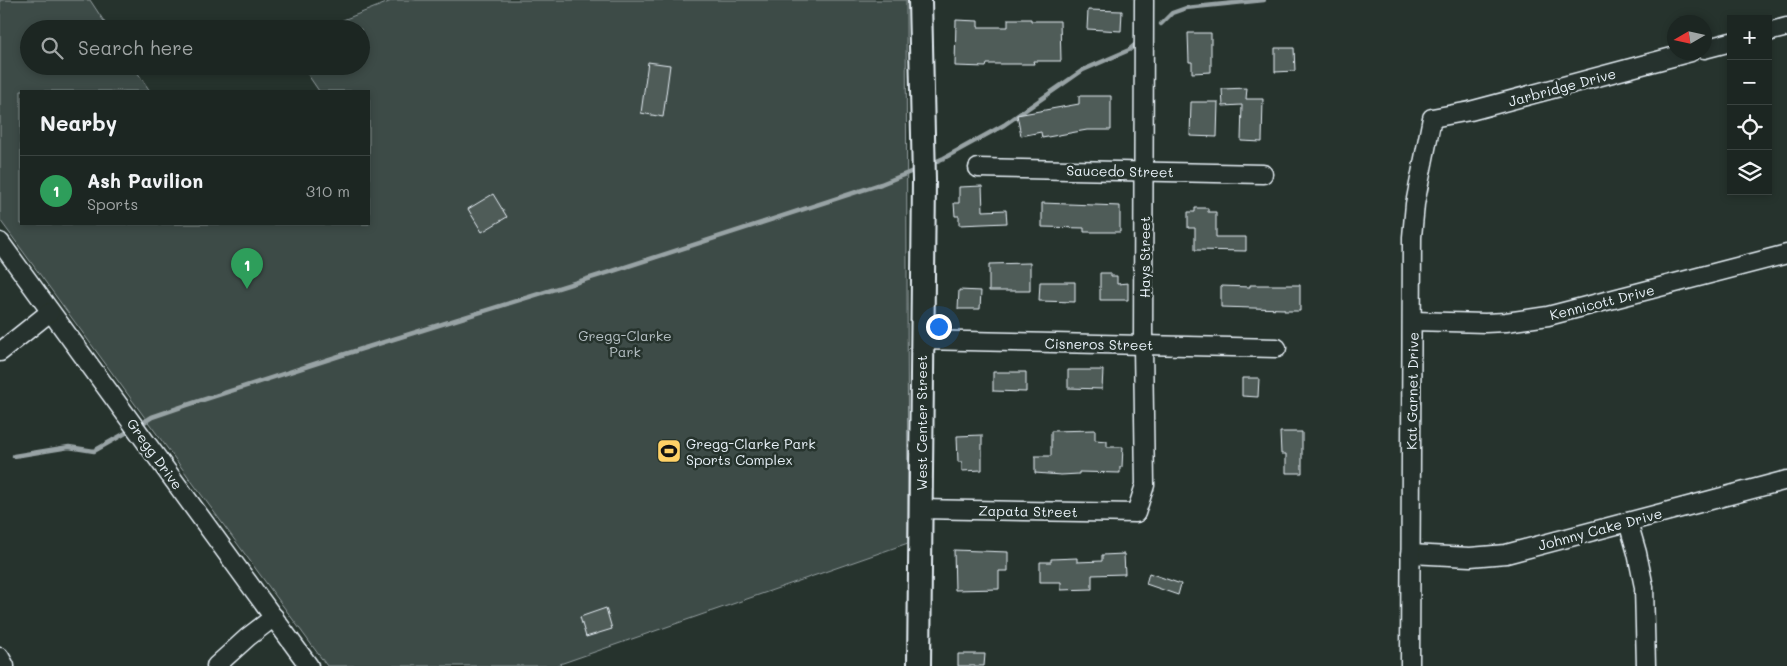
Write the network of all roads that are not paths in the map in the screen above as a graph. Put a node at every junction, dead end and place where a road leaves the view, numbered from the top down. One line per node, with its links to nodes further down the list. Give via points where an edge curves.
1 (920, 0): 16 (street, West Center Street, via 924,180)
2 (1144, 0): 10 (street, Hays Street)
3 (1787, 27): 4 (street)
4 (1772, 31)
5 (1727, 43): 6 (street)
6 (1712, 47)
7 (1667, 58): 8 (street, Jarbridge Drive, via 1470,111)
8 (1432, 118): 15 (street, Kat Garnet Drive, via 1414,212)
9 (978, 168): 10 (street, Saucedo Street)
10 (1144, 171): 11 (street, Saucedo Street); 17 (street, Hays Street)
11 (1263, 174)
12 (0, 242): 14 (street, Gregg Drive)
13 (1787, 254): 15 (street, Kennicott Drive, via 1548,316 1492,323)
14 (50, 312): 19 (street); 25 (street, Gregg Drive)
15 (1413, 321): 24 (street, Kat Garnet Drive)
16 (921, 340): 17 (street, Cisneros Street); 21 (street, West Center Street)
17 (1143, 344): 18 (street, Cisneros Street); 22 (street, Hays Street, via 1146,485)
18 (1277, 348)
19 (0, 352)
20 (1787, 480): 23 (street, Johnny Cake Drive)
21 (920, 509): 22 (street, Zapata Street); 30 (street, West Center Street)
22 (1136, 512)
23 (1628, 522): 24 (street, Johnny Cake Drive, via 1506,554 1470,557); 32 (street, via 1644,587)
24 (1410, 554): 31 (street, Kat Garnet Drive)
25 (274, 617): 28 (street); 29 (street, Gregg Drive)
26 (0, 657): 27 (street)
27 (5, 666)
28 (216, 666)
29 (309, 666)
30 (919, 666)
31 (1410, 666)
32 (1646, 666)

